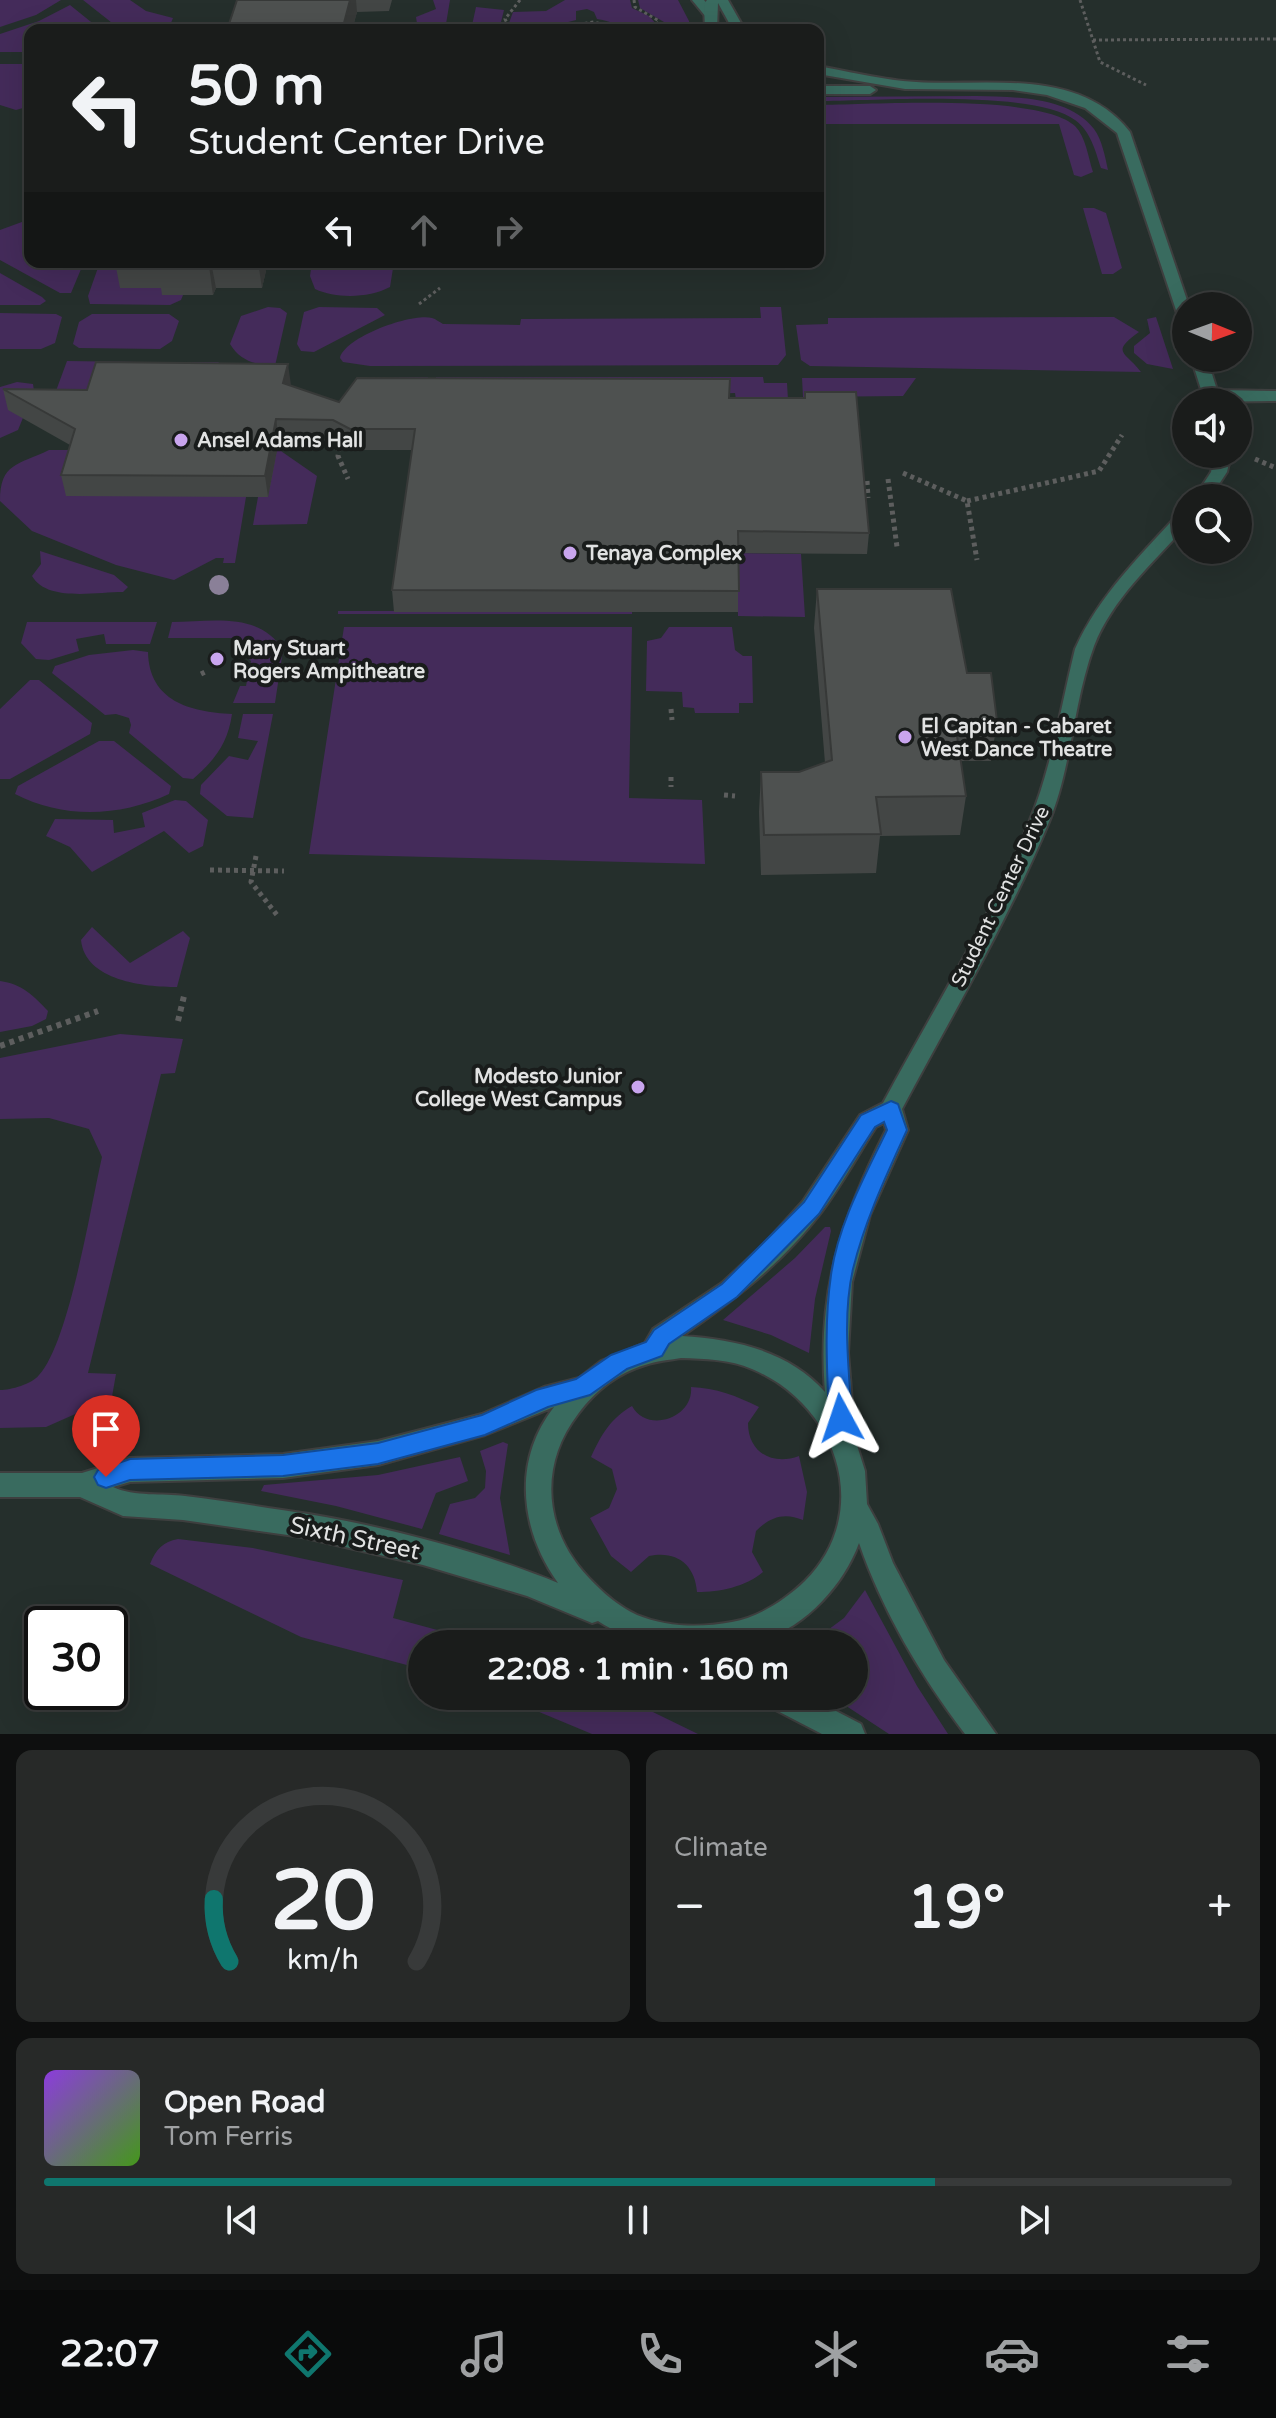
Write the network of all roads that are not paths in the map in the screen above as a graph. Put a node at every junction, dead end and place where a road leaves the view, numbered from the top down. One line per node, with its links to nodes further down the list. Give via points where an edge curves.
1 (698, 0): 4 (street)
2 (714, 0): 4 (street)
3 (722, 0): 6 (street)
4 (710, 14): 5 (street)
5 (711, 24)
6 (735, 24)
7 (824, 71): 8 (street)
8 (905, 85): 9 (street, via 895,90); 10 (street, via 1031,88 1078,100 1115,123 1123,132)
9 (824, 90)
10 (1177, 292)
11 (1276, 396): 12 (street)
12 (1252, 397)
13 (1172, 532): 14 (street, Student Center Drive, via 1090,633 1039,822)
14 (891, 1109): 15 (street, Student Center Drive, via 868,1121 811,1208 773,1250 730,1290 662,1337); 17 (street, Student Center Drive, via 897,1130 859,1213 838,1294 836,1368)
15 (654, 1349): 16 (street, via 619,1362); 17 (street, via 729,1349 765,1361 823,1406)
16 (582, 1388): 19 (street, Sixth Street, via 485,1424 378,1453 283,1466 130,1470); 21 (street, via 554,1423 539,1465 538,1510 562,1568 581,1593)
17 (842, 1438): 20 (street)
18 (0, 1485): 19 (street, Sixth Street)
19 (82, 1485): 21 (street, Sixth Street, via 123,1504 302,1525 423,1553 529,1584)
20 (854, 1507): 23 (street, via 832,1572 808,1599); 26 (street, via 934,1670)
21 (621, 1622): 22 (street)
22 (643, 1630)
23 (756, 1630)
24 (805, 1710): 25 (street)
25 (851, 1734)
26 (982, 1734)

